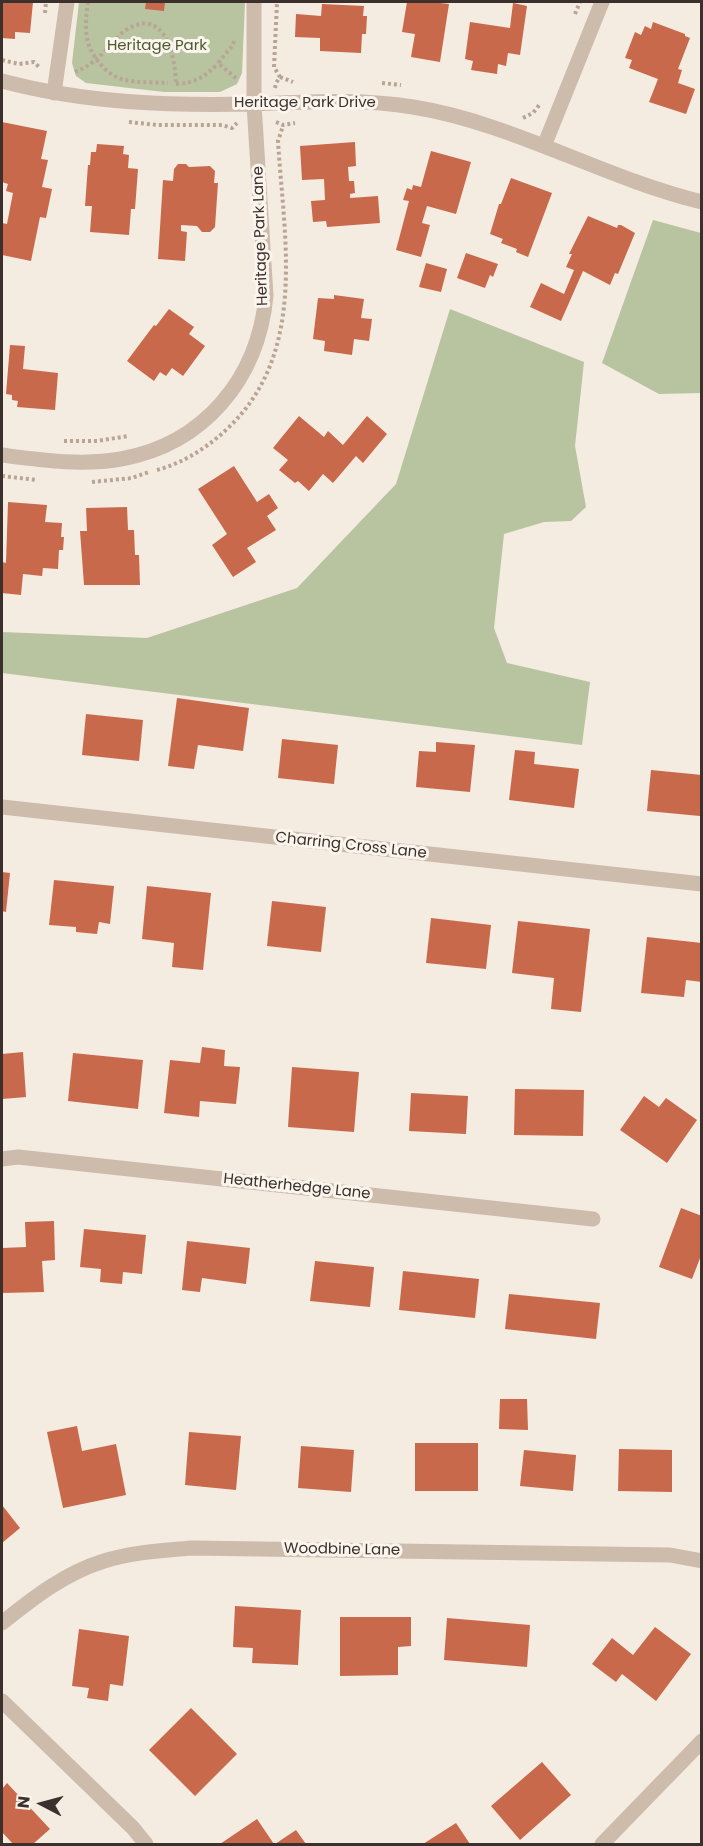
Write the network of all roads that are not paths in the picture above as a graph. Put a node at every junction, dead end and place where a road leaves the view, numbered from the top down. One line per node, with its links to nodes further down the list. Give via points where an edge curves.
1 (67, 2): 5 (street)
2 (254, 2): 6 (street, Heritage Park Lane)
3 (602, 2): 7 (street)
4 (2, 81): 5 (street, Heritage Park Drive)
5 (54, 93): 6 (street, Heritage Park Drive, via 126,102)
6 (254, 104): 7 (street, Heritage Park Drive, via 381,102 464,119); 9 (street, Heritage Park Lane, via 266,296 259,338 234,389 215,413 183,435 121,459 80,462)
7 (544, 146): 8 (street, Heritage Park Drive, via 670,194)
8 (702, 202)
9 (2, 455)
10 (2, 807): 11 (street, Charring Cross Lane)
11 (702, 884)
12 (2, 1159): 13 (street, Heatherhedge Lane, via 18,1157)
13 (593, 1219)
14 (702, 1561): 15 (street, Woodbine Lane, via 646,1554 190,1548 151,1551 103,1561 69,1577 40,1592)
15 (2, 1623)
16 (2, 1701): 18 (street)
17 (702, 1741): 19 (street)
18 (146, 1845)
19 (602, 1845)

